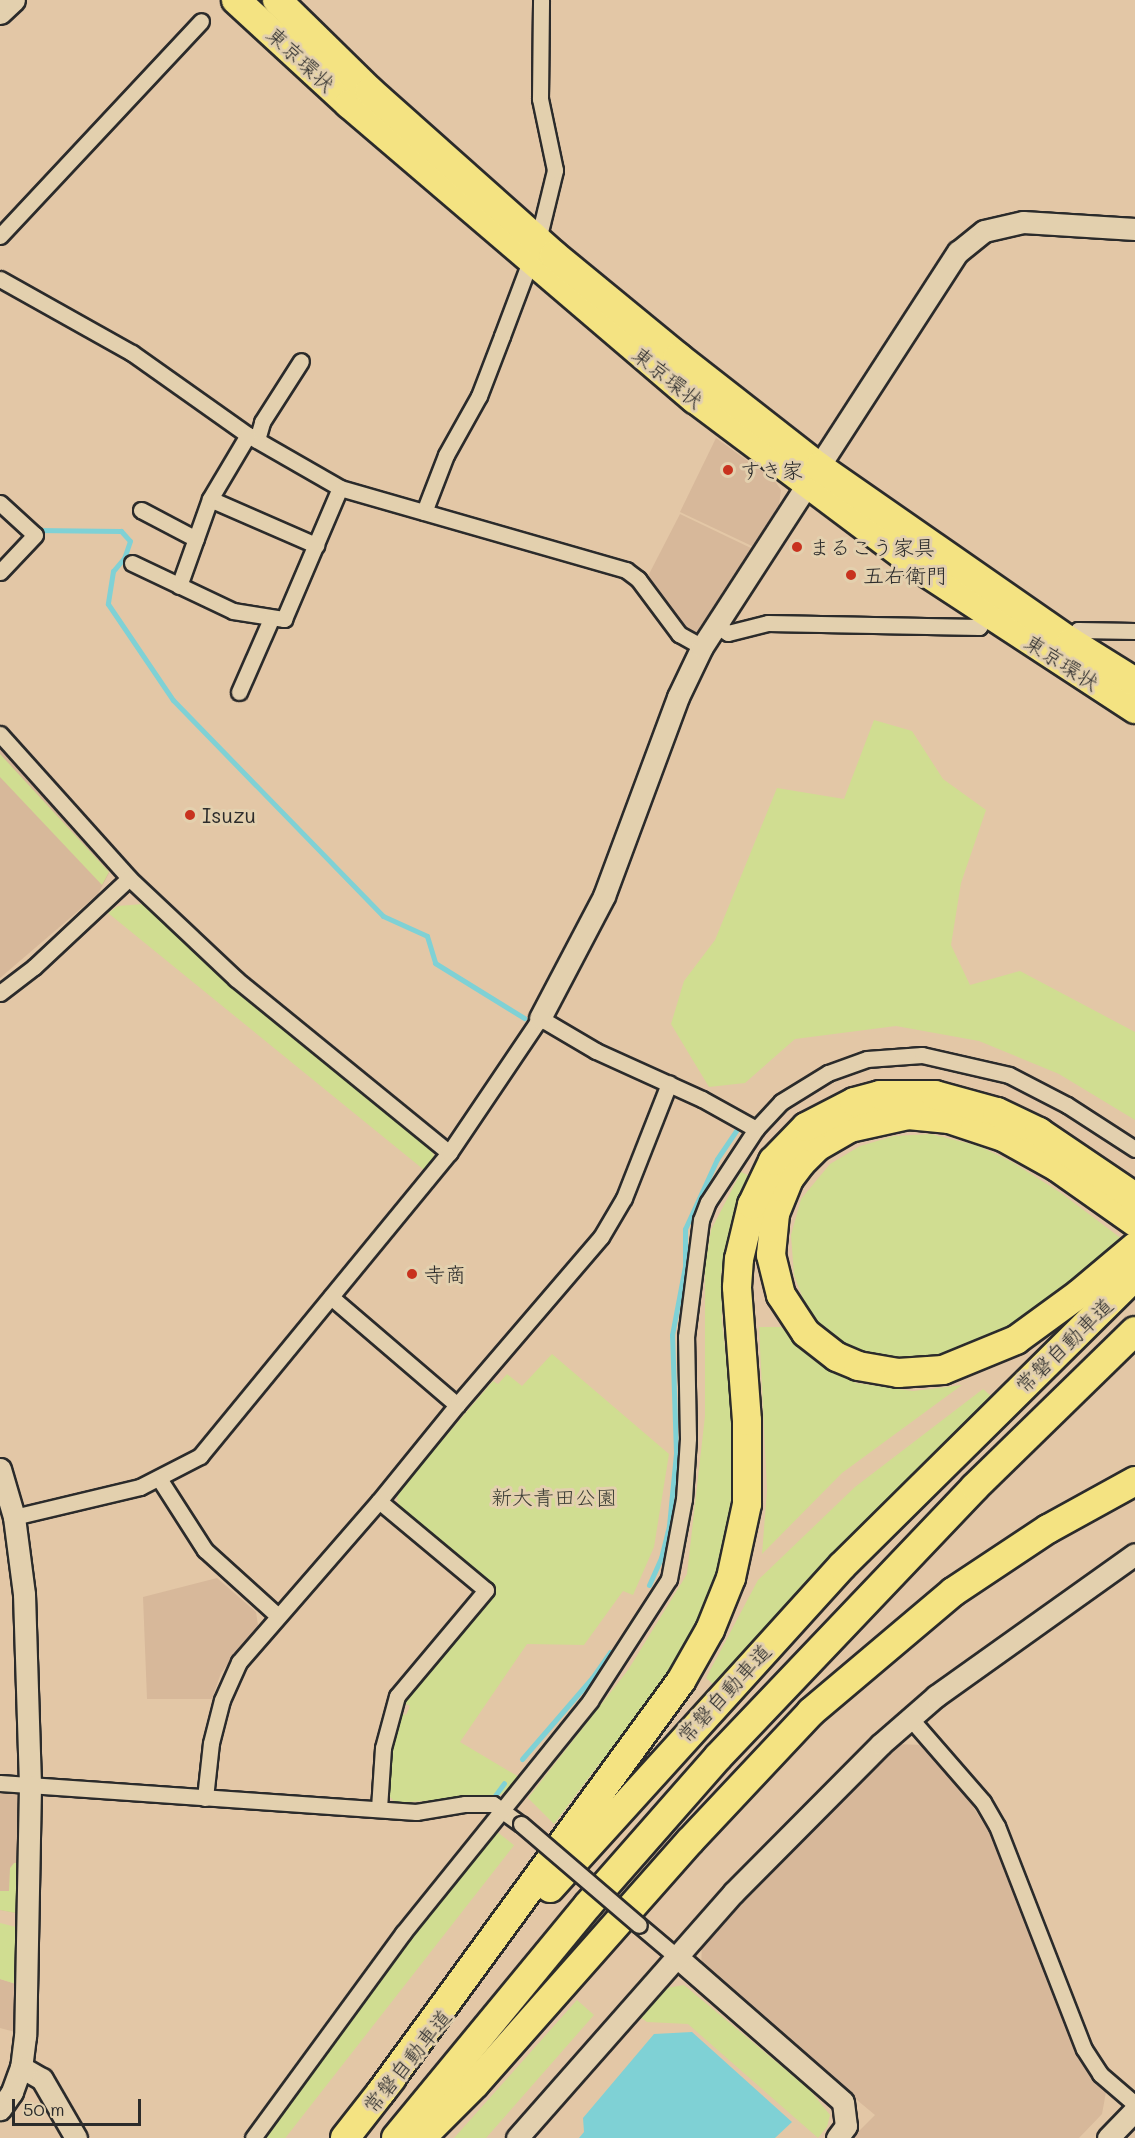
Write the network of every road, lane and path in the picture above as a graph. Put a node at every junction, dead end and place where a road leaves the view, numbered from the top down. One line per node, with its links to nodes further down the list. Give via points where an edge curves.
1 (14, 0): 5 (street)
2 (236, 0): 9 (highway, 東京環状)
3 (278, 0): 9 (highway, 東京環状)
4 (541, 0): 9 (street, via 540,99 555,170)
5 (0, 13)
6 (201, 21): 8 (street)
7 (1135, 229): 13 (street, via 1023,222 995,227 970,241 958,252)
8 (0, 236)
9 (533, 250): 13 (highway, 東京環状); 18 (street, via 479,396 446,455)
10 (1, 285): 12 (street, via 132,353)
11 (301, 361): 12 (street)
12 (252, 437): 14 (street); 15 (street)
13 (813, 476): 24 (highway, 東京環状); 26 (street); 29 (highway, 東京環状)
14 (340, 488): 18 (street); 20 (street)
15 (210, 499): 19 (street); 20 (street)
16 (0, 503): 22 (street, via 35,535)
17 (141, 510): 19 (street)
18 (424, 512): 28 (street, via 626,570 638,579 679,634)
19 (196, 539): 23 (street)
20 (316, 545): 25 (street, via 284,619)
21 (132, 563): 23 (street)
22 (0, 572)
23 (179, 586): 25 (street, via 233,611)
24 (988, 614): 26 (street, via 979,627 768,623 728,633); 29 (highway, 東京環状)
25 (271, 619): 31 (street)
26 (716, 626): 28 (street)
27 (1135, 631): 29 (street, via 1078,630)
28 (702, 647): 36 (street, via 678,697 598,910)
29 (1066, 652): 30 (highway, 東京環状); 32 (highway, 東京環状)
30 (1135, 682)
31 (239, 692)
32 (1135, 709)
33 (0, 734): 34 (street)
34 (129, 878): 35 (street, via 34,968); 40 (street, via 236,979)
35 (0, 993)
36 (540, 1018): 37 (street, via 596,1051); 40 (street)
37 (669, 1084): 38 (street); 45 (street, via 624,1198 601,1237)
38 (756, 1129): 39 (street, via 781,1102 828,1073 867,1059 922,1055 1009,1075 1067,1105); 58 (street, via 708,1202 701,1220 686,1337 688,1437 684,1499 669,1579 590,1701)
39 (1135, 1149)
40 (448, 1153): 43 (street)
41 (1135, 1222): 41 (highway, via 1057,1167 1003,1137 949,1119 898,1116 850,1128 816,1148 801,1163 789,1179 774,1214 771,1255 781,1295 806,1333 837,1357 858,1366 898,1373 953,1367 1016,1340 1079,1294); 61 (highway, via 1039,1132 997,1112 935,1095 880,1095 854,1102 806,1127 773,1161 752,1205 739,1259 747,1504 731,1578 710,1630 681,1681)
42 (1135, 1276): 61 (highway, 常磐自動車道, via 842,1566 682,1738 558,1878)
43 (331, 1297): 45 (street); 47 (street, via 214,1444)
44 (1135, 1331): 68 (highway, 常磐自動車道, via 975,1487 718,1757 588,1905)
45 (457, 1405): 49 (street)
46 (0, 1469): 50 (street)
47 (160, 1479): 50 (street, via 112,1495); 52 (street, via 205,1550)
48 (1135, 1481): 69 (highway, via 1048,1529 953,1592 811,1712 690,1840 475,2084)
49 (379, 1501): 52 (street); 57 (street, via 486,1590 397,1696 383,1748)
50 (14, 1518): 55 (street, via 24,1594)
51 (1135, 1554): 53 (street, via 1000,1648)
52 (278, 1616): 56 (street, via 239,1662 222,1700 211,1743)
53 (910, 1718): 59 (street, via 733,1893); 62 (street, via 992,1818 1009,1851 1084,2049 1100,2073)
54 (0, 1783): 55 (street)
55 (30, 1786): 56 (street); 60 (street, via 25,2036)
56 (205, 1798): 57 (street)
57 (380, 1809): 58 (street, via 416,1812 478,1803)
58 (501, 1809): 59 (street, bridge); 66 (street, via 403,1933)
59 (677, 1957): 70 (street); 71 (street, via 843,2102 846,2126)
60 (21, 2067): 63 (street, via 12,2092); 65 (street, via 42,2079)
61 (381, 2092): 67 (highway, 常磐自動車道)
62 (1135, 2104)
63 (0, 2109)
64 (1135, 2110): 72 (street)
65 (76, 2138)
66 (253, 2138)
67 (345, 2138)
68 (396, 2138)
69 (420, 2138)
70 (518, 2138)
71 (837, 2138)
72 (1108, 2138)

